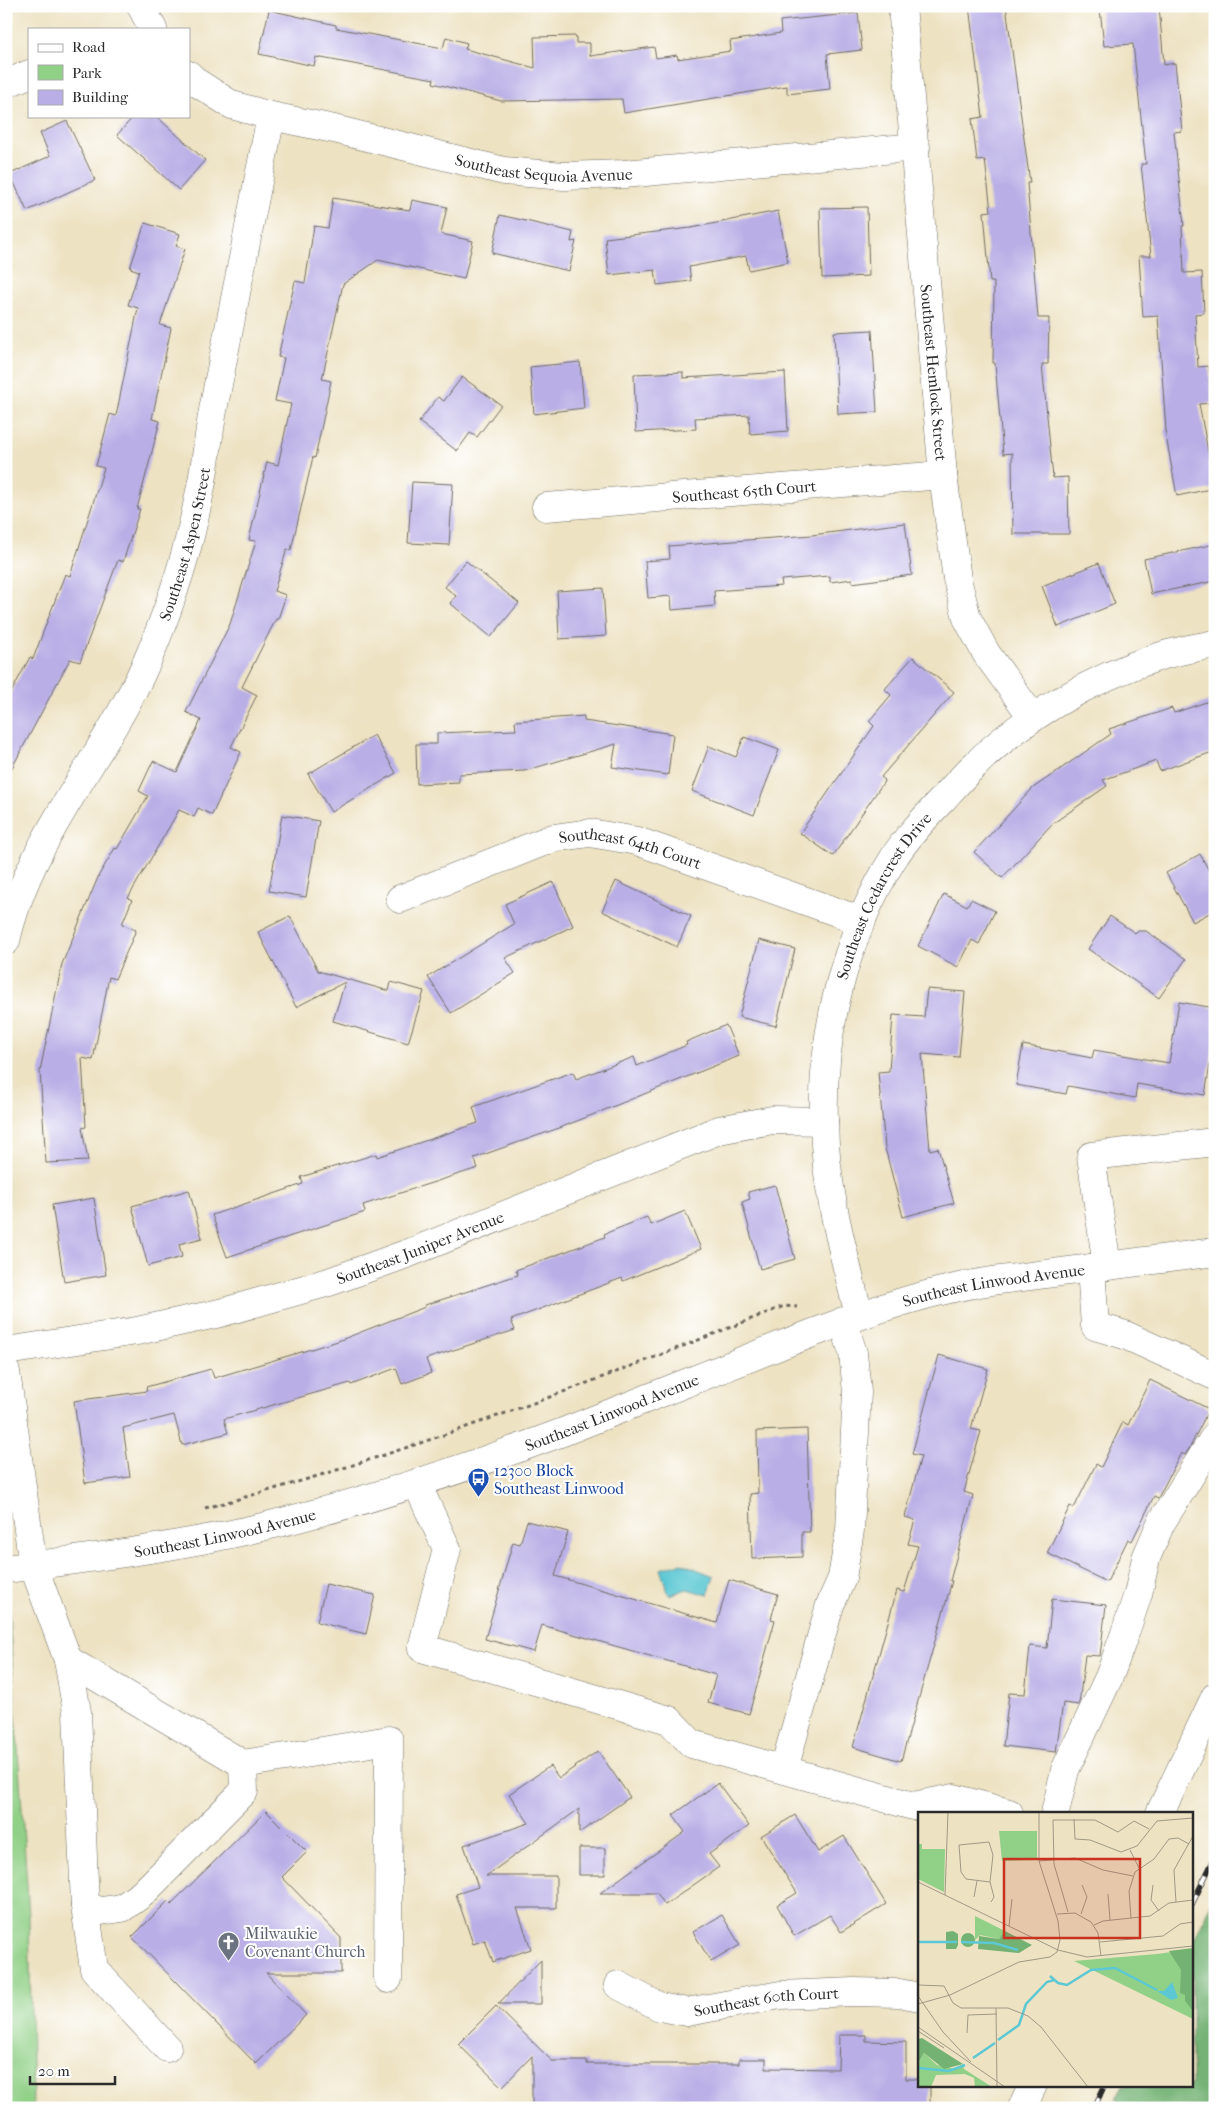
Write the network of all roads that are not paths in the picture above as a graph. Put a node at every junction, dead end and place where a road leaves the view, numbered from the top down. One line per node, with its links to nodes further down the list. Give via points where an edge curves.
1 (902, 6): 6 (street, Southeast Hemlock Street)
2 (28, 74): 4 (street)
3 (190, 76): 5 (street, Southeast Sequoia Avenue, via 232,104)
4 (6, 84)
5 (271, 116): 6 (street, Southeast Sequoia Avenue, via 504,171 564,176 682,170); 13 (street, Southeast Aspen Street, via 200,494 176,586 129,698 63,806 33,866)
6 (916, 147): 7 (street, Southeast Hemlock Street)
7 (943, 475): 8 (street, Southeast 65th Court); 10 (street, Southeast Hemlock Street, via 956,579 967,618 986,653)
8 (546, 508)
9 (1215, 644): 10 (street, Southeast Cedarcrest Drive, via 1155,658 1092,684)
10 (1032, 718): 12 (street, Southeast Cedarcrest Drive, via 976,763 930,813 894,858)
11 (400, 899): 12 (street, Southeast 64th Court, via 553,838 590,833 637,841)
12 (862, 921): 14 (street, Southeast Cedarcrest Drive, via 845,967 833,1017 826,1068)
13 (6, 941)
14 (824, 1121): 18 (street, Southeast Cedarcrest Drive, via 826,1162); 19 (street, Southeast Juniper Avenue, via 772,1120 719,1130 409,1254 329,1282 220,1313 137,1331)
15 (1215, 1142): 17 (street, via 1091,1156)
16 (1215, 1252): 17 (street, Southeast Linwood Avenue)
17 (1099, 1267): 18 (street, Southeast Linwood Avenue, via 959,1286); 21 (street, via 1095,1326 1125,1335)
18 (851, 1318): 23 (street, Southeast Linwood Avenue); 29 (street, Southeast Cedarcrest Drive, via 857,1392 850,1530 842,1578 830,1605)
19 (6, 1351)
20 (6, 1372): 24 (street)
21 (1215, 1376)
22 (1215, 1436): 31 (street, via 1161,1523 1146,1558 1138,1594 1109,1678 1065,1770)
23 (418, 1484): 24 (street, Southeast Linwood Avenue, via 217,1537); 29 (street, via 447,1549 422,1648 669,1720 692,1744)
24 (33, 1566): 25 (street, Southeast Linwood Avenue); 26 (street)
25 (6, 1569)
26 (68, 1660): 28 (street); 33 (street, via 77,1712)
27 (1215, 1697): 32 (street)
28 (243, 1764): 33 (street, via 244,1790 142,1894 122,1908 101,1911); 34 (street, via 388,1740)
29 (784, 1769): 30 (street, via 913,1806 954,1798)
30 (1006, 1812)
31 (1055, 1812)
32 (1160, 1812)
33 (84, 1906): 37 (street, via 94,1969)
34 (388, 1979)
35 (618, 1985): 36 (street, Southeast 60th Court, via 660,2007 687,2012 780,1995 854,1992)
36 (918, 1997)
37 (167, 2048)
38 (1033, 2086): 39 (street)
39 (1022, 2108)

